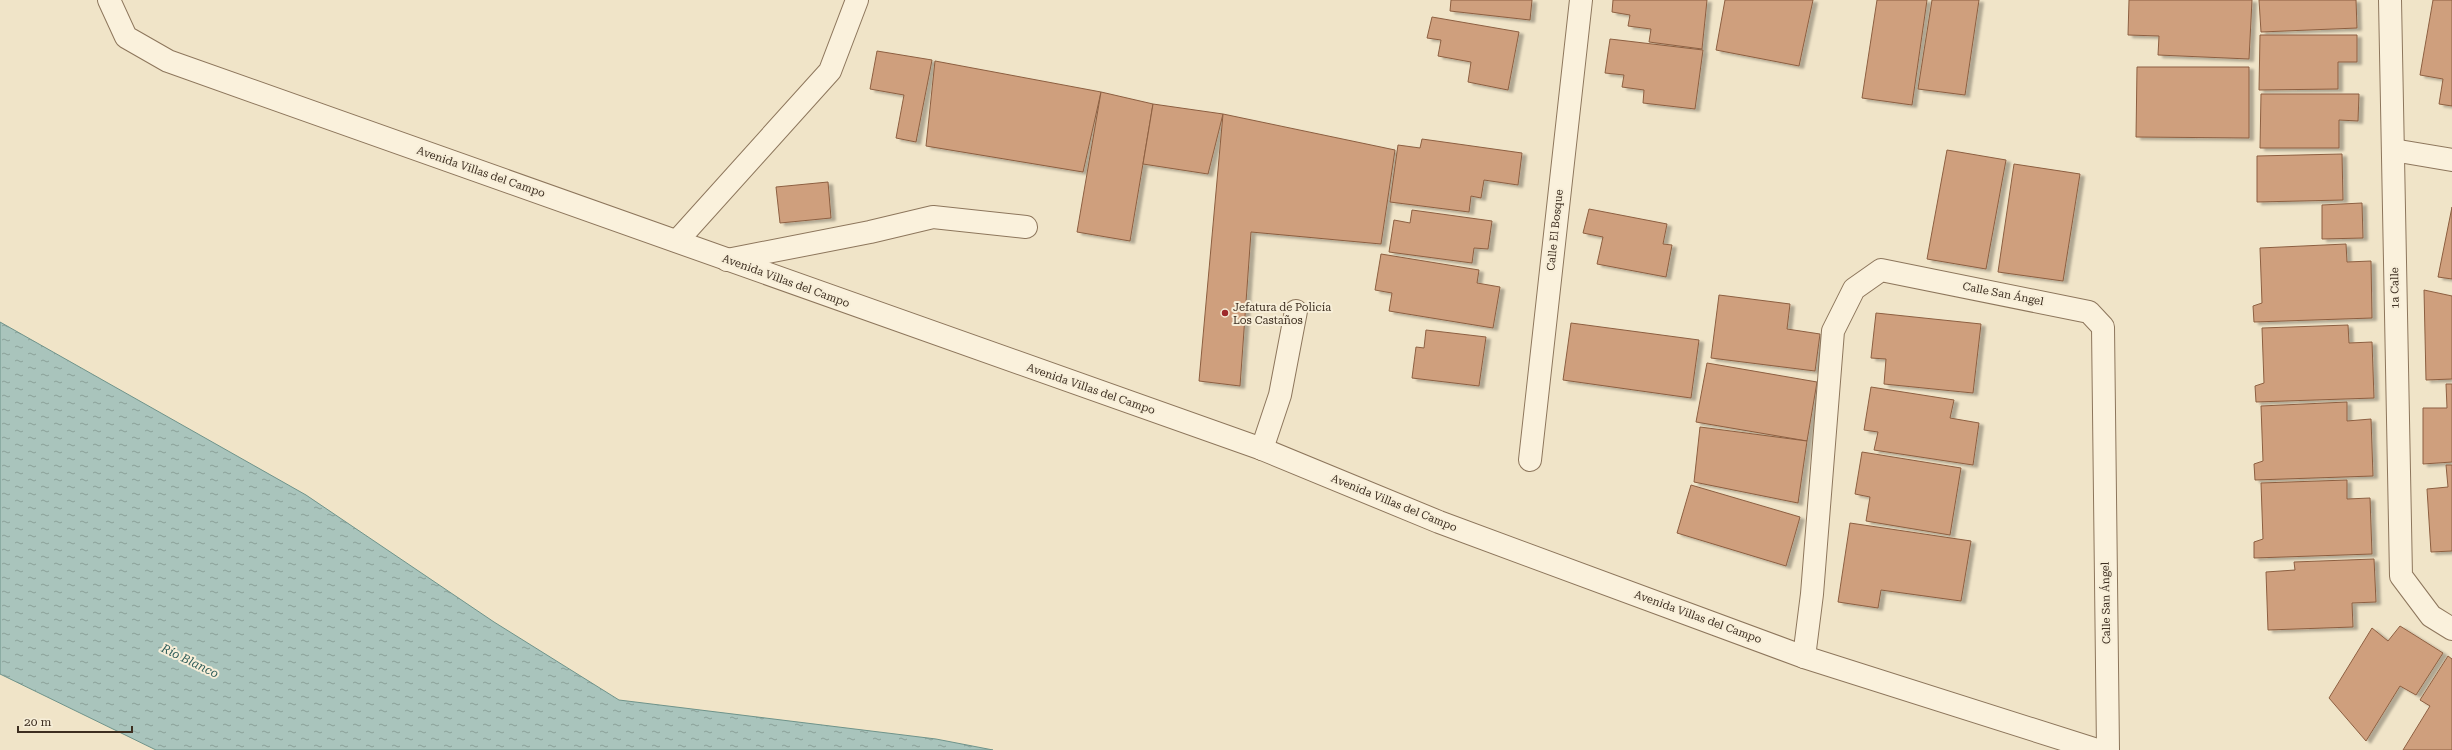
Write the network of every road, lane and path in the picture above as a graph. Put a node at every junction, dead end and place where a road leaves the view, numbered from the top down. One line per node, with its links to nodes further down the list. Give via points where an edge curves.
1 (109, 0): 8 (street, Avenida Villas del Campo, via 126,37 168,61)
2 (857, 0): 8 (street, via 830,72)
3 (1581, 0): 12 (street, Calle El Bosque)
4 (2390, 0): 5 (street, 1a Calle)
5 (2393, 150): 6 (street); 13 (street, 1a Calle, via 2401,576 2431,616)
6 (2452, 160)
7 (1026, 227): 9 (street, via 933,217)
8 (677, 241): 9 (street, Avenida Villas del Campo)
9 (726, 260): 11 (street, Avenida Villas del Campo)
10 (1296, 311): 11 (street, via 1280,395)
11 (1262, 450): 14 (street, Avenida Villas del Campo, via 1439,522)
12 (1530, 460)
13 (2452, 629)
14 (1804, 657): 15 (street, Avenida Villas del Campo); 16 (street, Calle San Ángel, via 1812,594 1833,331 1854,289 1881,270 2089,312 2103,327)
15 (2097, 750)
16 (2108, 750)

